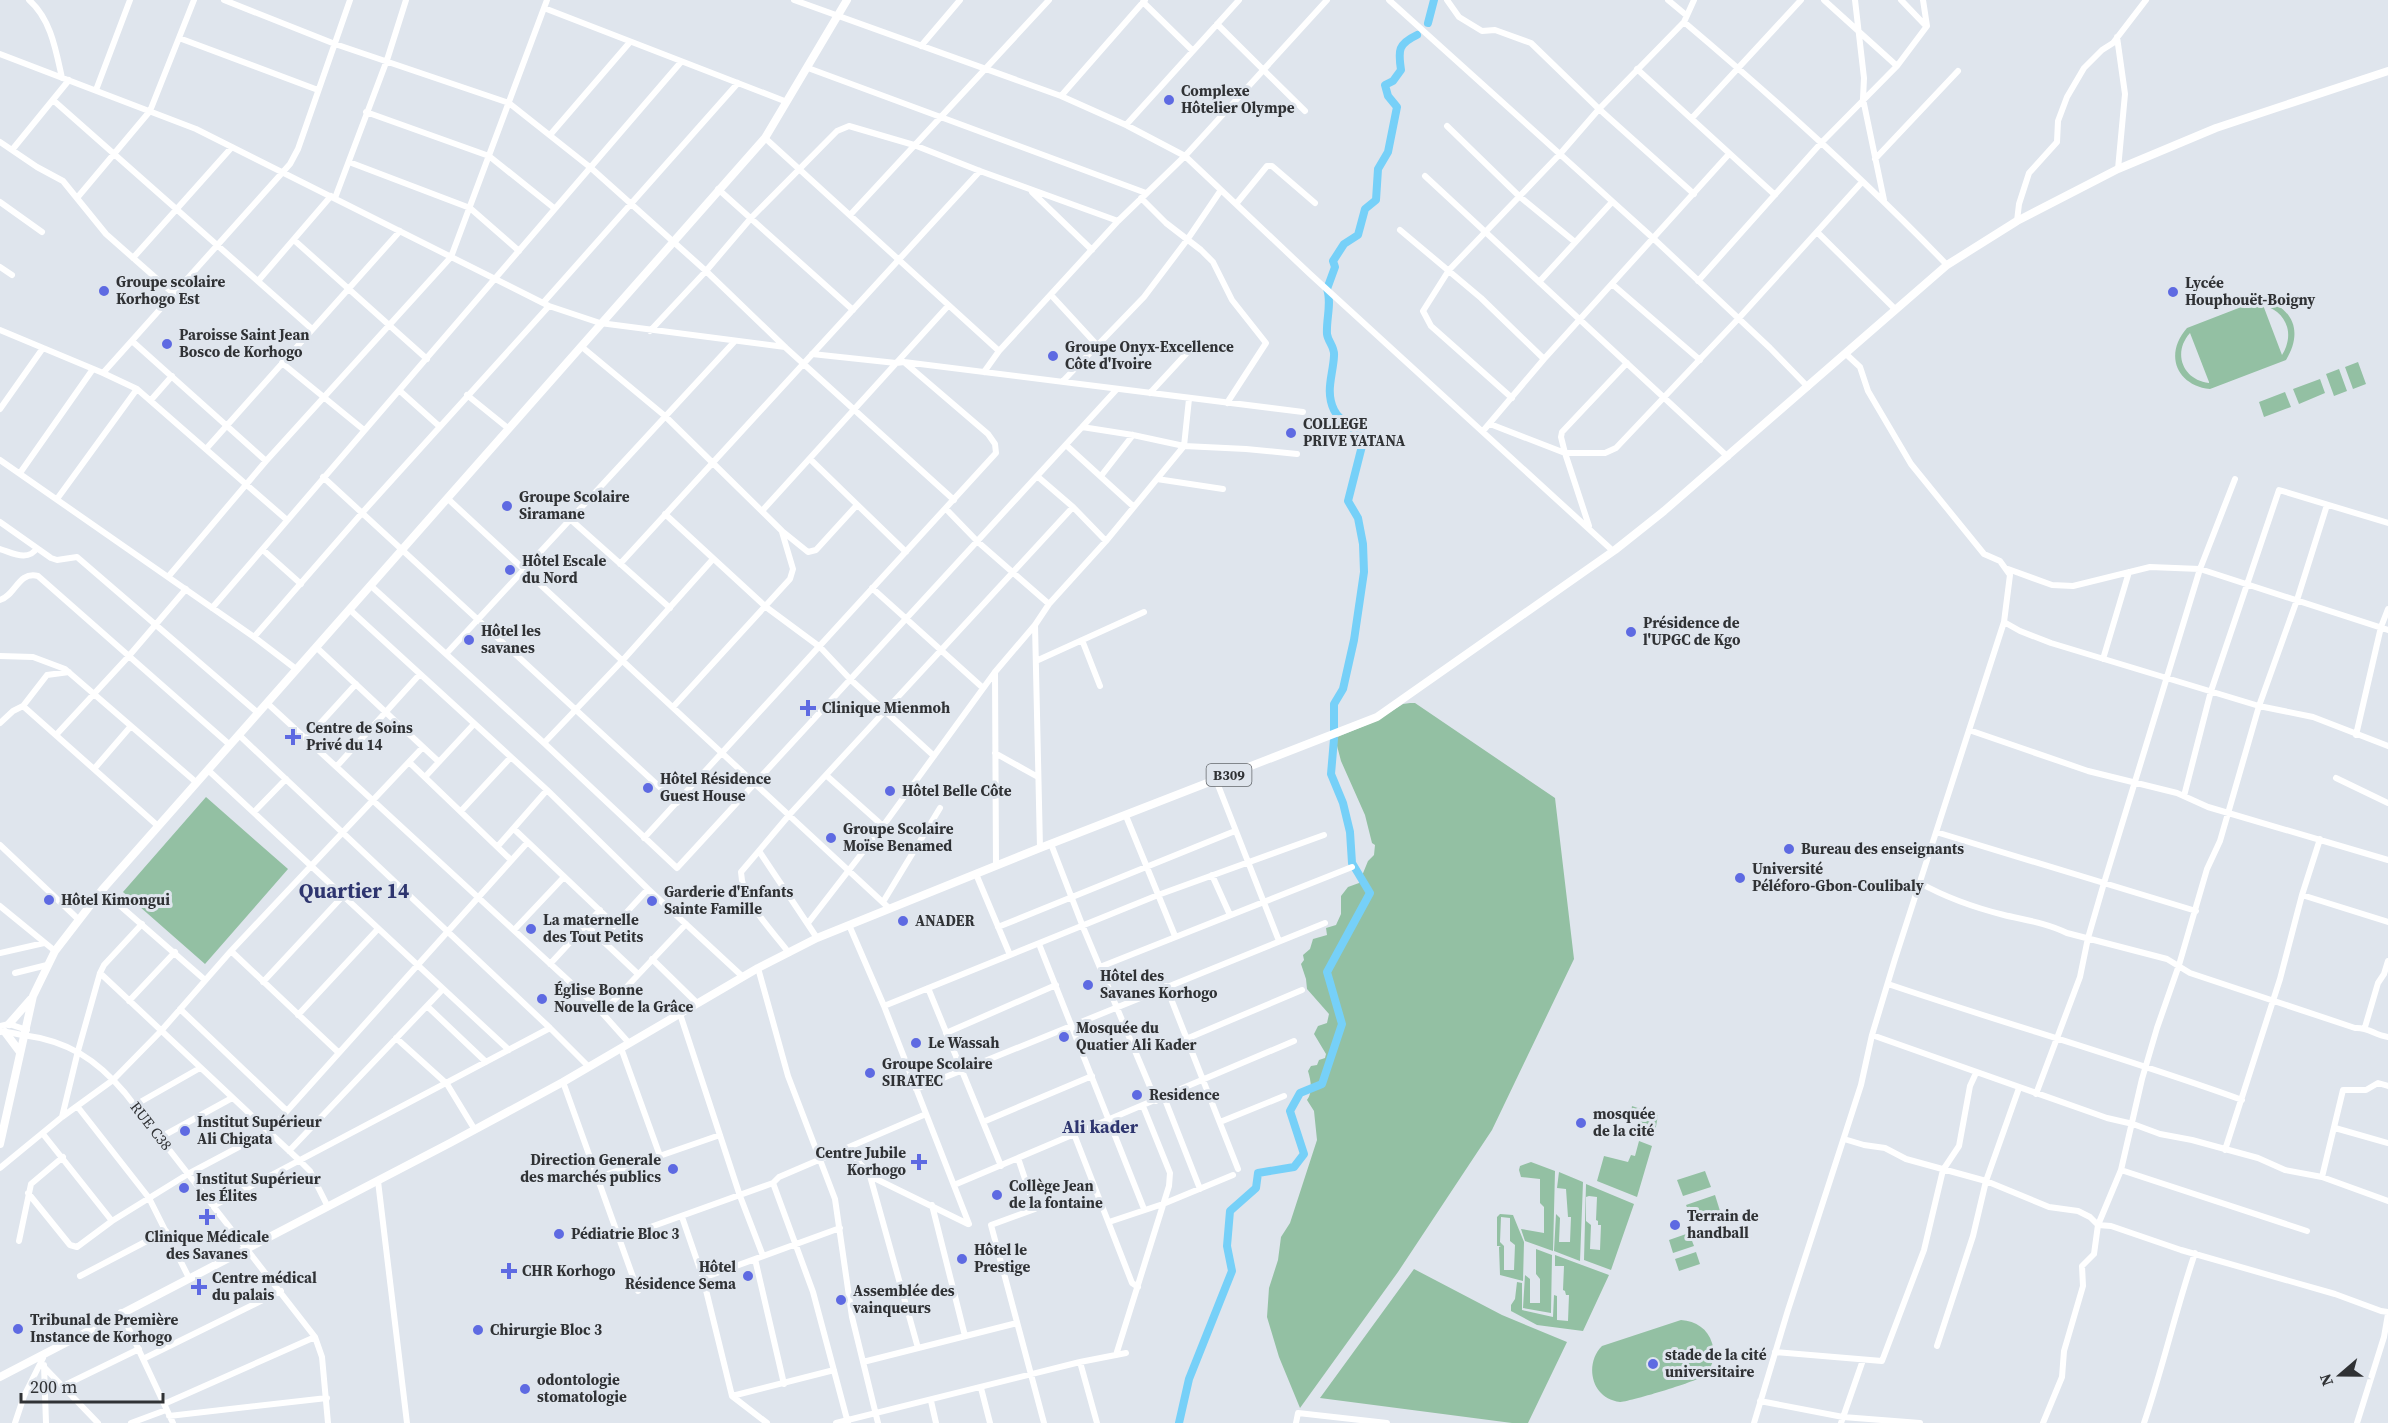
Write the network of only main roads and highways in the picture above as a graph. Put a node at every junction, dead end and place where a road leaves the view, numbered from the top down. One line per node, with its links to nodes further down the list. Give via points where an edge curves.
1 (847, 0): 3 (main road, via 765,138 102,890 55,951)
2 (2388, 71): 7 (main road, B309, via 2216,128 2118,169 2017,221 1947,265 1728,457 1613,551 1377,717 887,905 817,938 475,1130)
3 (33, 996): 4 (main road); 5 (main road)
4 (4, 1028): 5 (main road)
5 (20, 1052): 6 (main road)
6 (0, 1144)
7 (0, 1377)

